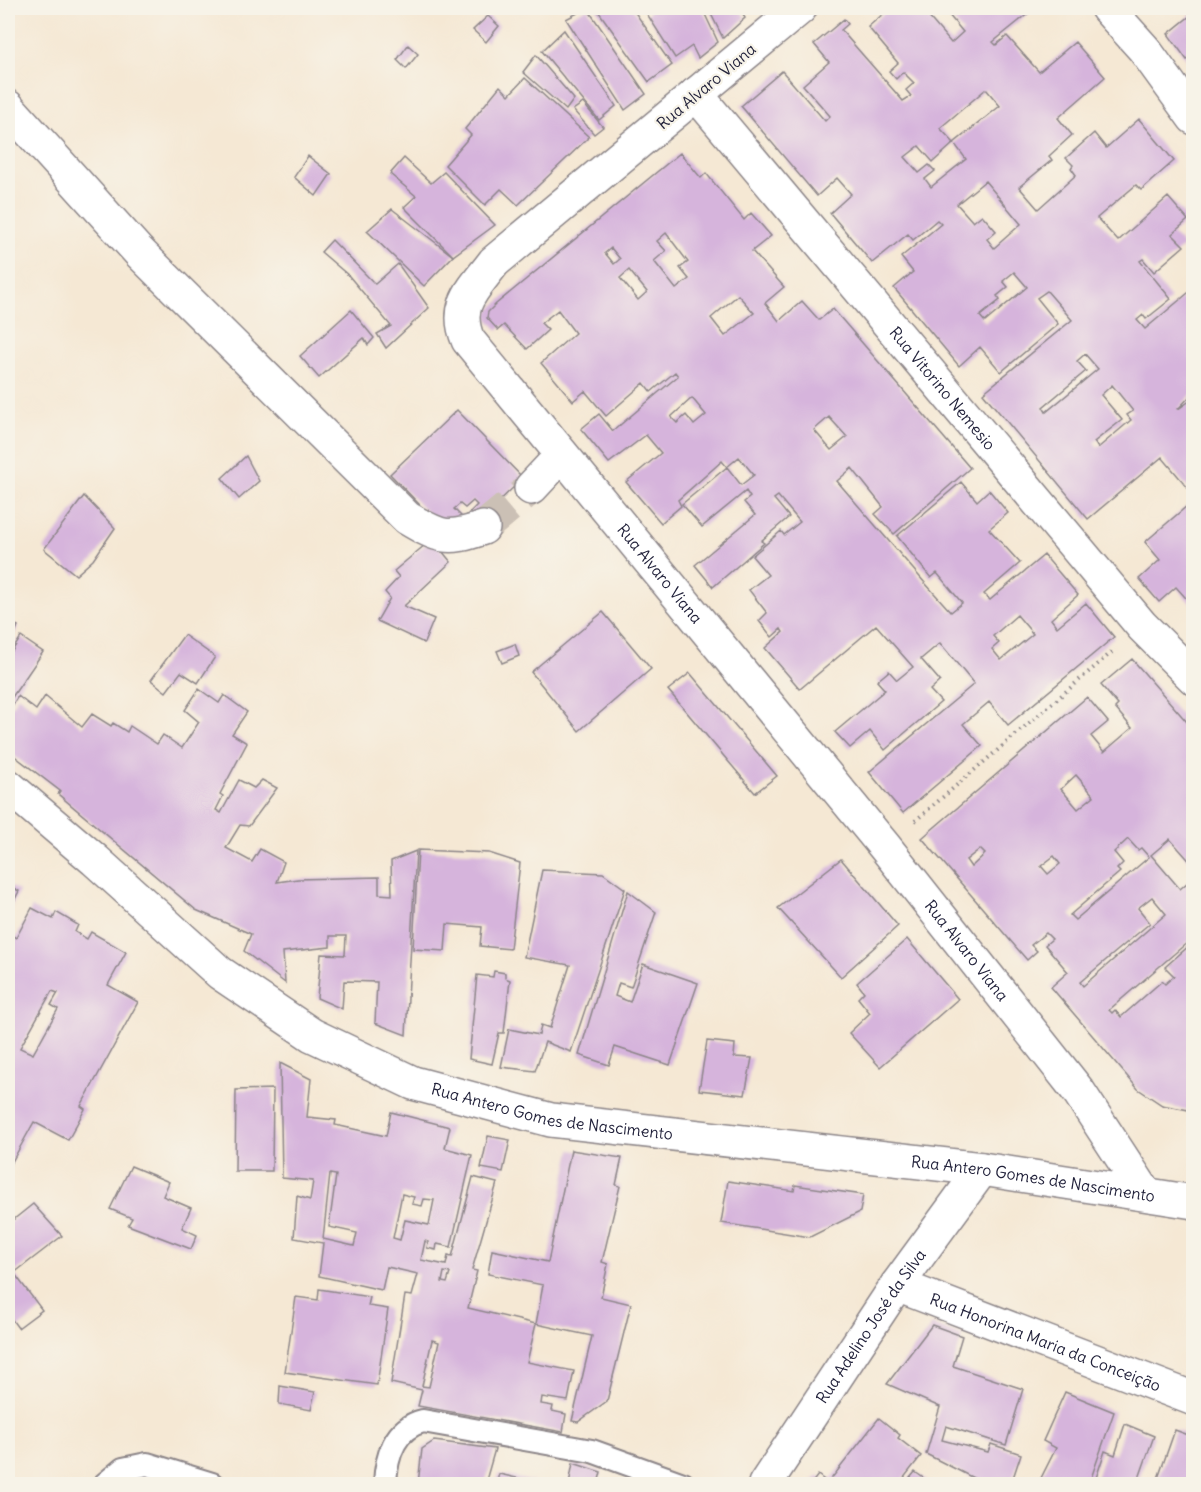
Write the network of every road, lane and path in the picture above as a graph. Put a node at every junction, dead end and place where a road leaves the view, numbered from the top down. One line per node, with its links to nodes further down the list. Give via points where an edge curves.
1 (800, 8): 3 (street, Rua Alvaro Viana)
2 (1107, 8): 5 (street, via 1144,49)
3 (696, 94): 6 (street, Rua Alvaro Viana, via 494,262 461,314 468,340); 9 (street, Rua Vitorino Nemesio)
4 (8, 107): 8 (street, via 139,252 407,518 436,536 456,537)
5 (1194, 118)
6 (562, 455): 7 (street); 12 (street, Rua Alvaro Viana)
7 (531, 488)
8 (483, 528)
9 (1142, 626): 10 (street, Rua Vitorino Nemesio); 12 (path)
10 (1194, 678)
11 (8, 786): 13 (street, Rua Antero Gomes de Nascimento, via 220,973 312,1035 413,1083 551,1120)
12 (885, 847): 14 (street, Rua Alvaro Viana, via 1079,1092)
13 (982, 1169): 14 (street, Rua Antero Gomes de Nascimento); 16 (street, Rua Adelino José da Silva)
14 (1145, 1193): 15 (street, Rua Antero Gomes de Nascimento)
15 (1194, 1202)
16 (897, 1285): 17 (street, Rua Honorina Maria da Conceição); 22 (street, Rua Adelino José da Silva)
17 (1194, 1399)
18 (105, 1485): 19 (lane, via 123,1470 147,1464)
19 (212, 1485)
20 (385, 1485): 21 (lane, via 392,1448 401,1432 423,1421 592,1451)
21 (683, 1485)
22 (765, 1485)

